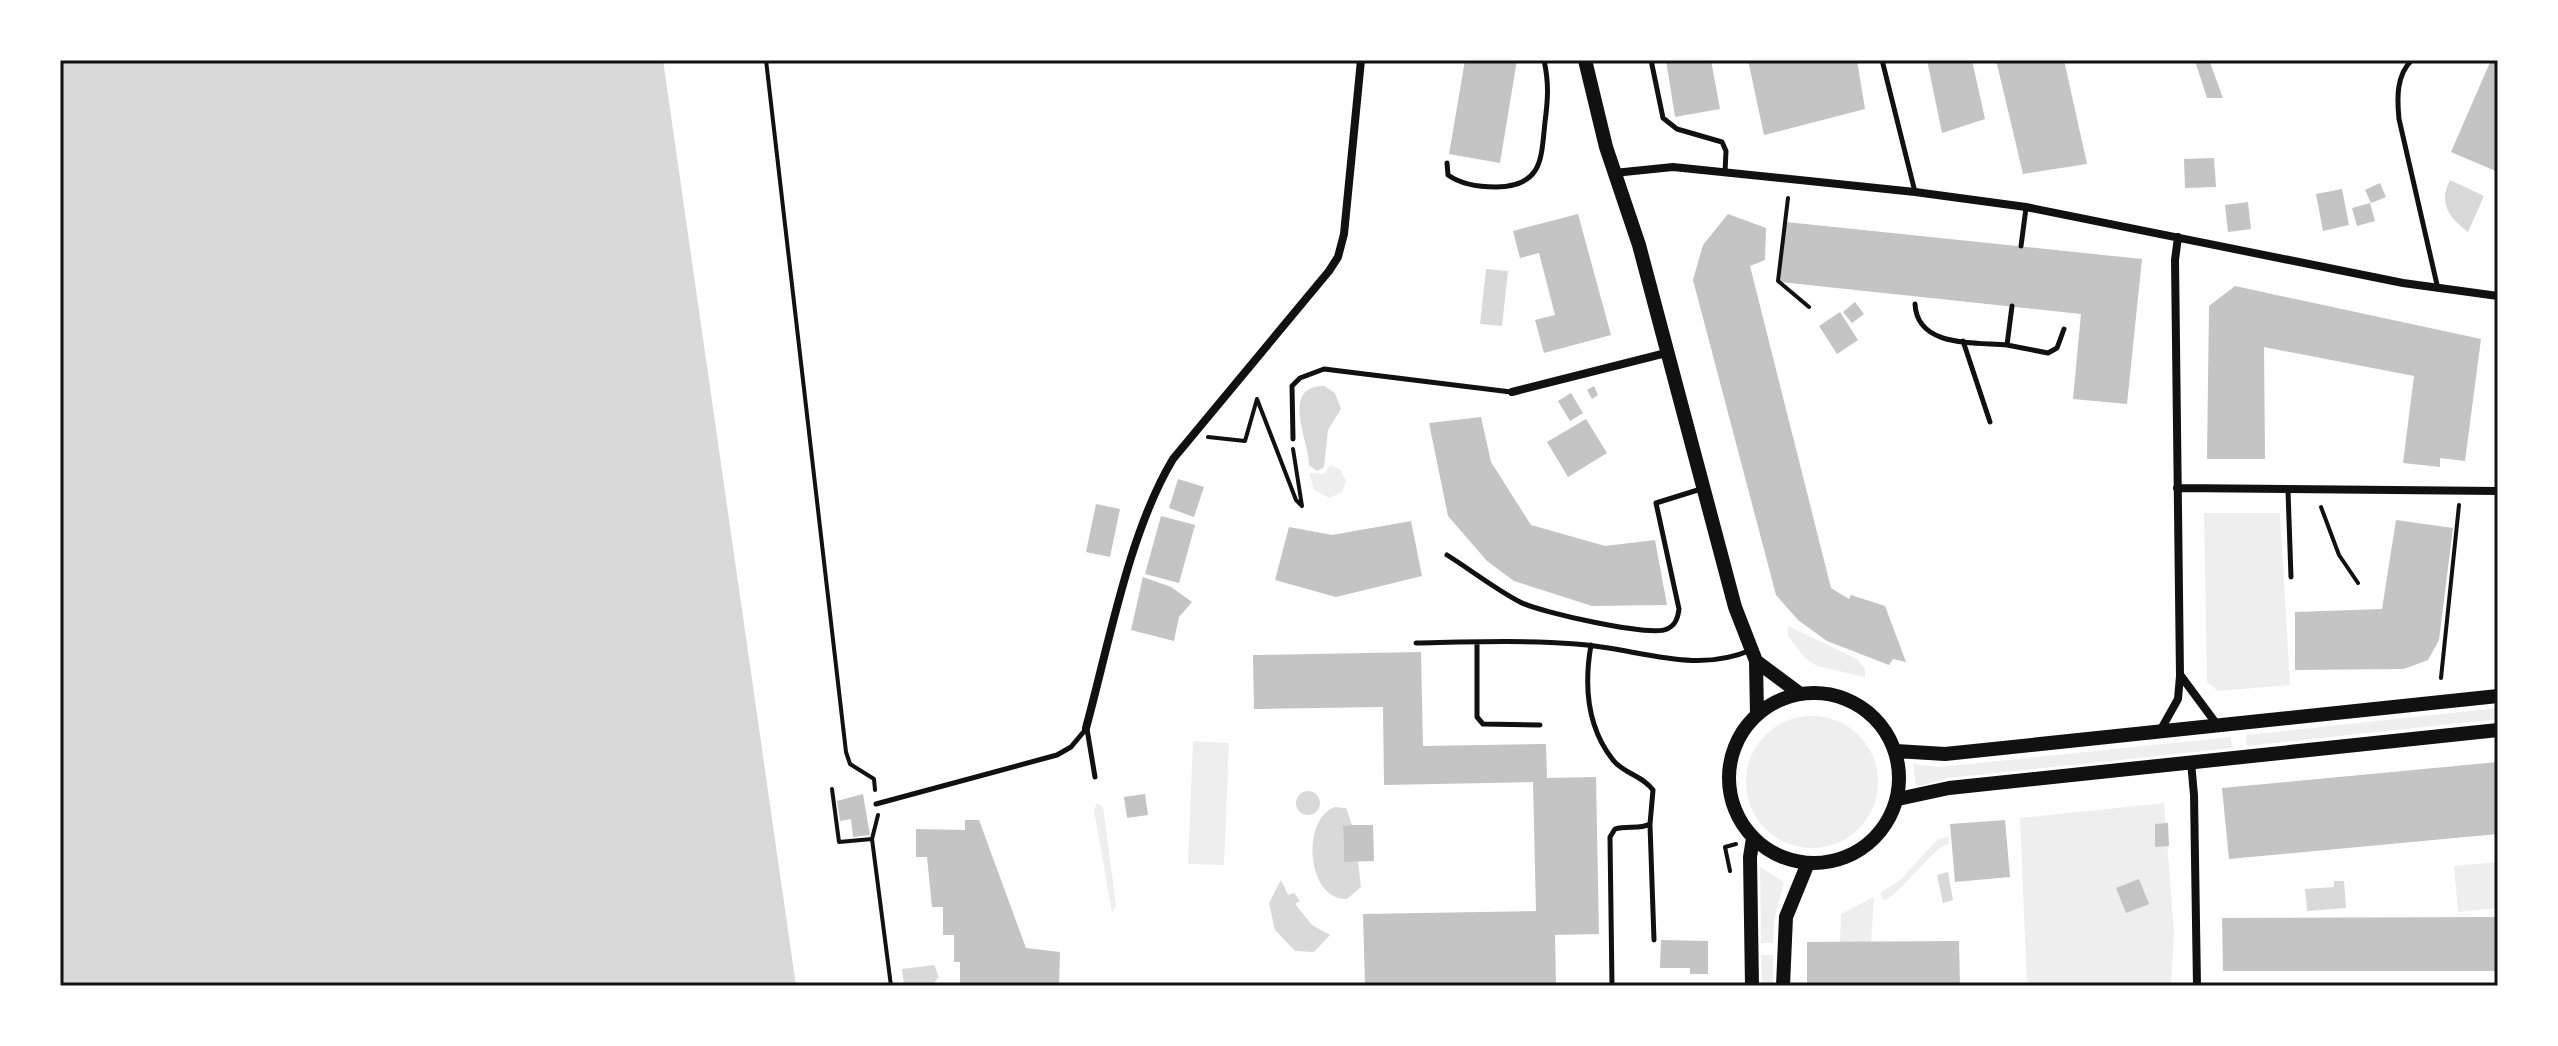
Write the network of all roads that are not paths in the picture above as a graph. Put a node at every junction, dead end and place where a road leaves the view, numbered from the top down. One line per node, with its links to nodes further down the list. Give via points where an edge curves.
1 (1361, 60): 41 (street, via 1338,257 1162,479 1137,547)
2 (1544, 60): 7 (lane, via 1550,90 1543,155 1533,175 1507,187 1482,187 1457,182 1448,175)
3 (1585, 60): 8 (main road)
4 (1651, 60): 9 (lane, via 1663,118 1677,129 1722,142)
5 (1882, 60): 10 (lane)
6 (2412, 60): 14 (lane, via 2397,92 2399,119)
7 (1447, 163)
8 (1613, 173): 9 (street, via 1673,167); 21 (main road, via 1639,245)
9 (1725, 173): 10 (street)
10 (1915, 192): 11 (street)
11 (2026, 207): 12 (street); 13 (lane)
12 (2178, 237): 14 (street); 25 (street)
13 (2021, 246)
14 (2438, 289): 15 (street)
15 (2498, 296)
16 (1915, 304): 19 (lane, via 1927,331)
17 (2012, 306): 20 (lane)
18 (2064, 329): 20 (lane, via 2057,348 2048,353)
19 (1963, 341): 20 (lane); 23 (lane)
20 (2007, 345)
21 (1666, 353): 22 (street); 26 (main road)
22 (1512, 392): 24 (lane, via 1324,369 1292,386)
23 (1990, 422)
24 (1293, 439)
25 (2177, 488): 27 (street); 35 (street)
26 (1702, 489): 29 (lane, via 1656,503 1679,609 1666,630 1647,631 1521,603); 34 (main road)
27 (2288, 491): 28 (street); 30 (lane)
28 (2498, 491)
29 (1447, 555)
30 (2291, 577)
31 (1477, 642): 32 (lane); 33 (lane); 39 (lane, via 1477,717 1483,724)
32 (1416, 643)
33 (1591, 645): 34 (lane, via 1702,663); 49 (lane, via 1585,676 1590,714 1613,761 1643,777 1653,790)
34 (1754, 656): 36 (main road); 38 (main road)
35 (2180, 676): 40 (street); 43 (street, via 2178,699)
36 (1799, 693): 38 (main road, via 1776,700); 44 (main road, via 1823,692 1858,705 1885,729)
37 (2498, 696): 40 (main road)
38 (1757, 714): 50 (main road, via 1732,752 1728,775 1735,809)
39 (1540, 725)
40 (2218, 726): 43 (main road)
41 (1086, 728): 46 (lane); 48 (lane, via 1057,755)
42 (2498, 730): 45 (main road)
43 (2159, 732): 44 (main road, via 1945,754)
44 (1896, 751): 47 (main road)
45 (2191, 762): 47 (main road, via 1949,788); 56 (street)
46 (1095, 777)
47 (1898, 799): 51 (main road, via 1888,822 1862,849 1845,858)
48 (876, 804)
49 (1650, 824): 52 (lane); 54 (lane, via 1623,826 1610,837)
50 (1753, 838): 51 (main road, via 1769,851); 53 (main road)
51 (1808, 863): 55 (main road, via 1786,917)
52 (1654, 940)
53 (1748, 983)
54 (1612, 986)
55 (1783, 986)
56 (2197, 986)

